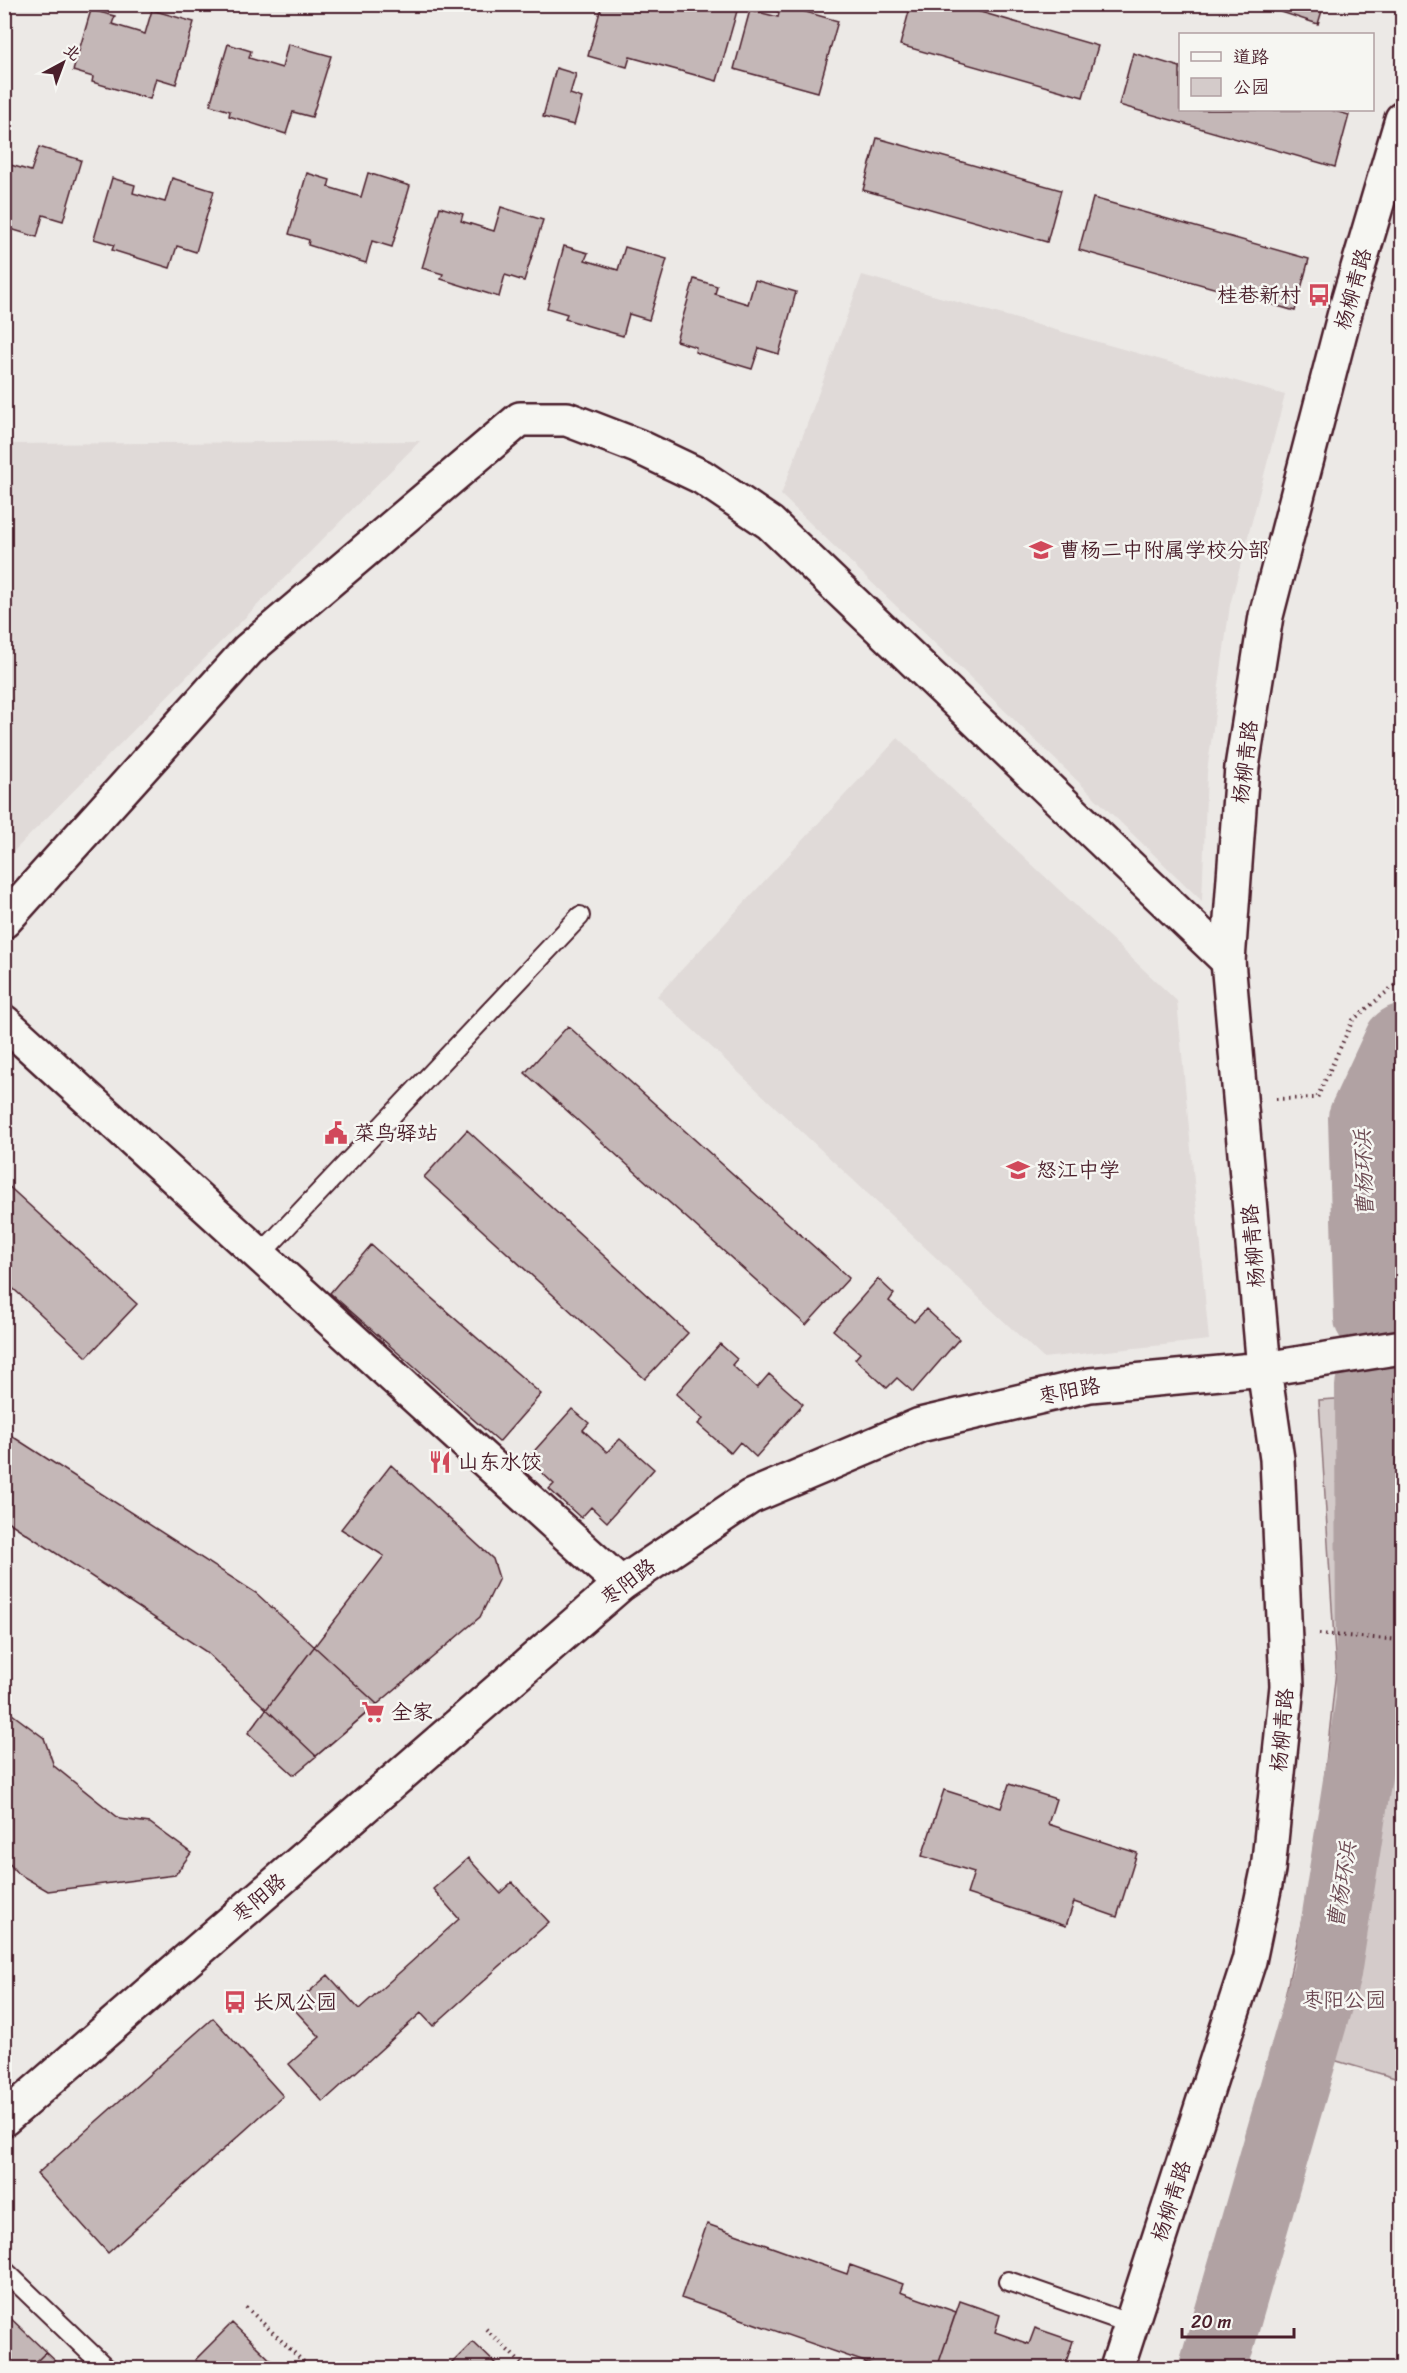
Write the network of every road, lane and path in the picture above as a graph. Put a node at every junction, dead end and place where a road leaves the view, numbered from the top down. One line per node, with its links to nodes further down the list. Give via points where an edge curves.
1 (1402, 119): 4 (street, 杨柳青路, via 1347,306 1266,616 1242,767)
2 (580, 916): 8 (lane)
3 (4, 921): 4 (street, via 248,650 520,419 567,419 702,477 770,523)
4 (1228, 961): 7 (street, 杨柳青路)
5 (1402, 979): 7 (path, via 1353,1020 1317,1098)
6 (4, 1022): 8 (street)
7 (1240, 1100): 10 (street, 杨柳青路)
8 (260, 1255): 11 (street)
9 (1402, 1347): 10 (street, 枣阳路)
10 (1264, 1369): 11 (street, 枣阳路, via 1090,1385 920,1425 750,1497); 18 (street, 杨柳青路, via 1277,1459 1287,1686 1268,1870 1249,1961)
11 (621, 1584): 14 (street, 枣阳路)
12 (1350, 1636): 13 (path)
13 (1401, 1640)
14 (4, 2119)
15 (4, 2271): 20 (lane)
16 (1008, 2281): 18 (lane)
17 (246, 2307): 21 (path)
18 (1131, 2324): 23 (street, 杨柳青路)
19 (486, 2330): 22 (path)
20 (106, 2368)
21 (310, 2368)
22 (526, 2368)
23 (1117, 2368)

